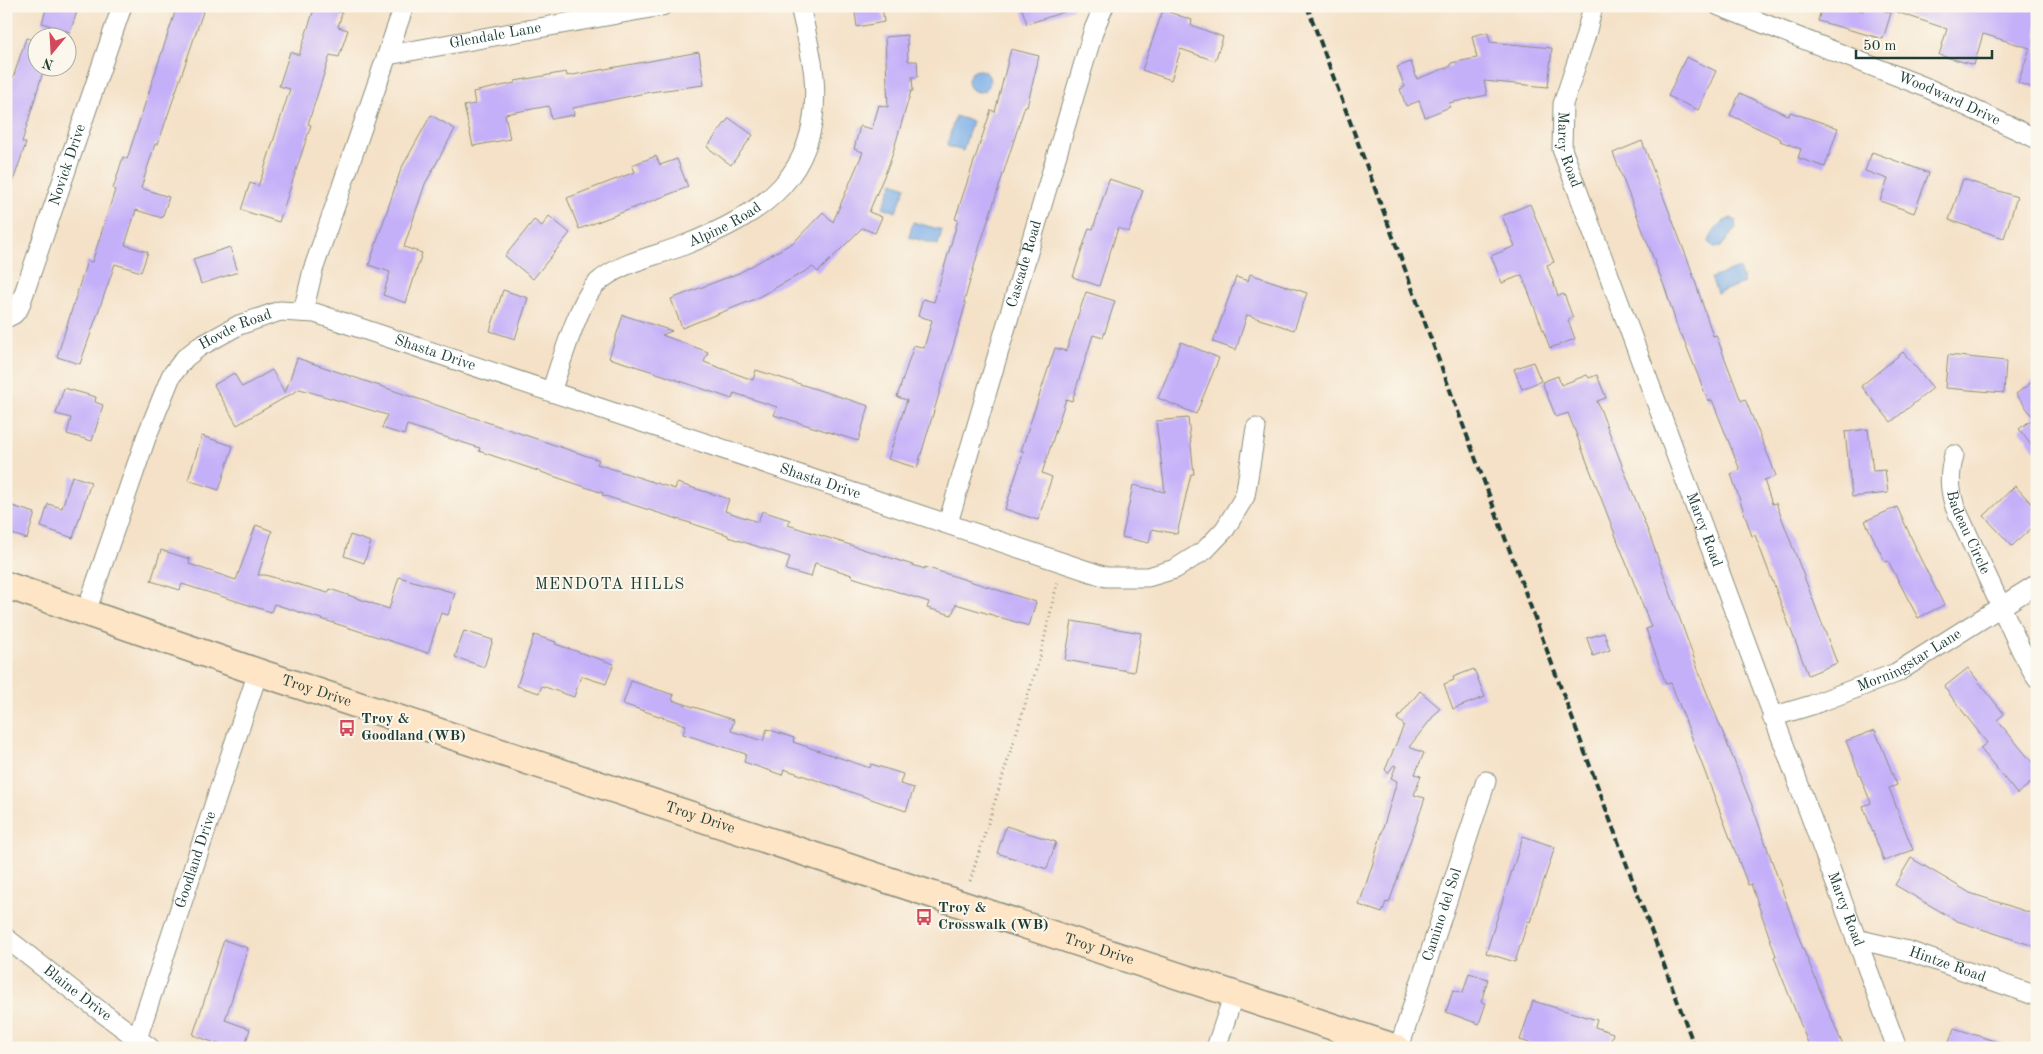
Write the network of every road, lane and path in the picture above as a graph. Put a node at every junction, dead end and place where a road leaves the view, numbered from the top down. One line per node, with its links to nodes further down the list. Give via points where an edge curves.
1 (122, 6): 11 (street, Novick Drive, via 19,308)
2 (404, 6): 8 (street)
3 (662, 6): 8 (street, Glendale Lane)
4 (800, 6): 12 (street, Alpine Road, via 814,77 813,118 803,158 771,198 755,211 682,246 625,265 598,283 585,300)
5 (1104, 6): 15 (street, Cascade Road, via 1094,29)
6 (1593, 6): 23 (street, Marcy Road, via 1563,104 1562,149)
7 (1719, 6): 9 (street, Woodward Drive, via 1925,88)
8 (388, 55): 10 (street, via 313,270)
9 (2037, 139)
10 (303, 312): 12 (street, Shasta Drive, via 315,313); 20 (street, Hovde Road, via 280,311 239,325 199,347 171,376 146,438)
11 (6, 318)
12 (551, 392): 15 (street, Shasta Drive)
13 (1256, 428): 16 (street, Shasta Drive, via 1245,496 1225,529 1205,550 1176,569 1148,577 1106,577)
14 (1954, 455): 19 (street, Badeau Circle, via 1950,491)
15 (948, 523): 16 (street, Shasta Drive)
16 (1062, 562): 25 (path, via 1040,657)
17 (2037, 584): 19 (street, Morningstar Lane)
18 (6, 585): 20 (street, Troy Drive)
19 (2001, 606): 22 (street, Badeau Circle); 23 (street, Morningstar Lane, via 1896,673 1812,705)
20 (86, 612): 21 (street, Troy Drive)
21 (258, 672): 28 (street, Troy Drive); 30 (street, Goodland Drive)
22 (2037, 679)
23 (1772, 716): 27 (street, Marcy Road)
24 (1486, 781): 32 (street, Camino del Sol)
25 (970, 881)
26 (6, 938): 30 (street, Blaine Drive)
27 (1856, 939): 29 (street, Hintze Road, via 1908,951); 33 (street, Marcy Road)
28 (1234, 994): 31 (street); 32 (street, Troy Drive)
29 (2037, 996)
30 (140, 1044)
31 (1216, 1048)
32 (1398, 1048)
33 (1897, 1048)

